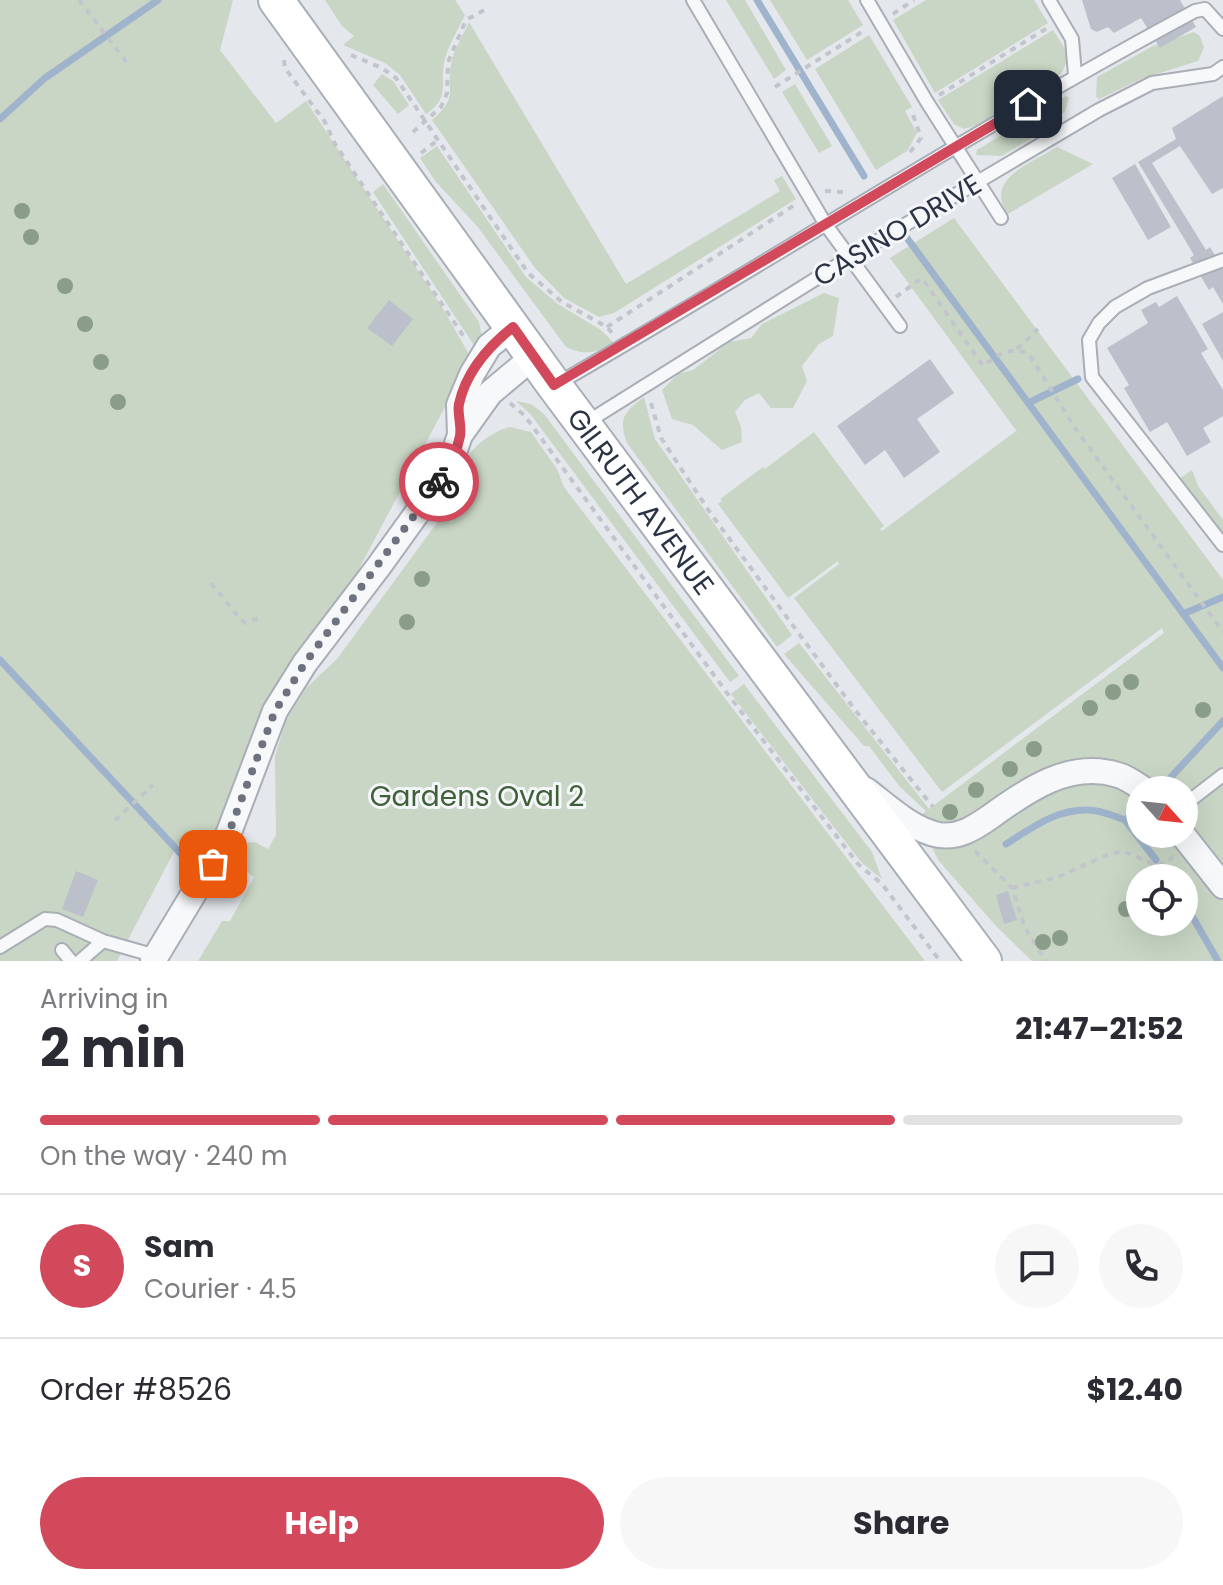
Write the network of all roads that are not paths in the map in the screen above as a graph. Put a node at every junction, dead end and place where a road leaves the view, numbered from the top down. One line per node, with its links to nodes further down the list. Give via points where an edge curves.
1 (276, 0): 15 (street, GILRUTH AVENUE)
2 (693, 0): 11 (lane)
3 (867, 0): 8 (lane)
4 (1049, 0): 7 (lane, via 1072,39)
5 (1223, 29): 7 (lane, CASINO DRIVE, via 1205,9 1195,11)
6 (1223, 67): 9 (lane, CASINO DRIVE, via 1213,74 1152,83)
7 (1075, 75): 8 (lane, CASINO DRIVE)
8 (957, 148): 9 (lane); 11 (lane, CASINO DRIVE)
9 (978, 182): 10 (lane); 12 (lane, CASINO DRIVE)
10 (1001, 218)
11 (826, 225): 12 (lane); 17 (lane, CASINO DRIVE)
12 (849, 258): 14 (lane); 18 (lane, CASINO DRIVE)
13 (1223, 260): 20 (lane, via 1148,288 1115,307 1089,340 1092,377)
14 (900, 326)
15 (513, 327): 16 (street, GILRUTH AVENUE); 19 (street, via 480,361 459,405)
16 (533, 357): 17 (street, GILRUTH AVENUE); 19 (street, via 490,393)
17 (554, 385): 18 (street, GILRUTH AVENUE)
18 (584, 424): 21 (street, GILRUTH AVENUE)
19 (460, 435): 30 (street, via 448,470 275,711 226,840)
20 (1223, 545)
21 (840, 771): 23 (street, via 914,825 938,835 972,830 1027,791 1059,776 1087,770); 33 (street, GILRUTH AVENUE)
22 (1223, 775): 24 (lane)
23 (1126, 779)
24 (1198, 794)
25 (1185, 848): 26 (street)
26 (1223, 886)
27 (103, 941): 28 (lane, via 45,919); 30 (lane); 32 (lane)
28 (0, 947)
29 (62, 950): 31 (lane)
30 (155, 958)
31 (71, 961)
32 (80, 961)
33 (984, 961)

